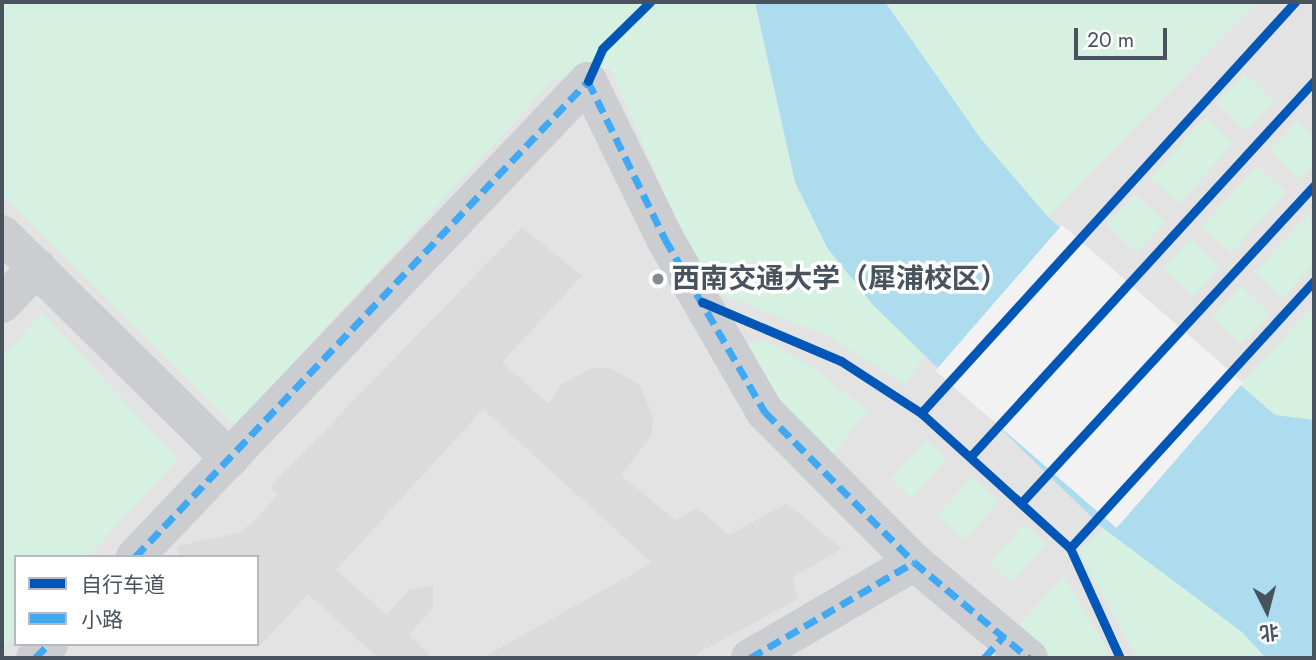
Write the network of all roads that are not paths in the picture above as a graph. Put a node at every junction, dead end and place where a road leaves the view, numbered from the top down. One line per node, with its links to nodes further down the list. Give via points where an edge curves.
1 (2, 233): 2 (street)
2 (37, 267): 3 (street); 4 (street)
3 (2, 304)
4 (230, 459): 5 (street); 6 (street, via 588,81 665,239 765,412)
5 (137, 555)
6 (915, 562): 7 (street); 8 (street)
7 (1006, 651)
8 (750, 658)

